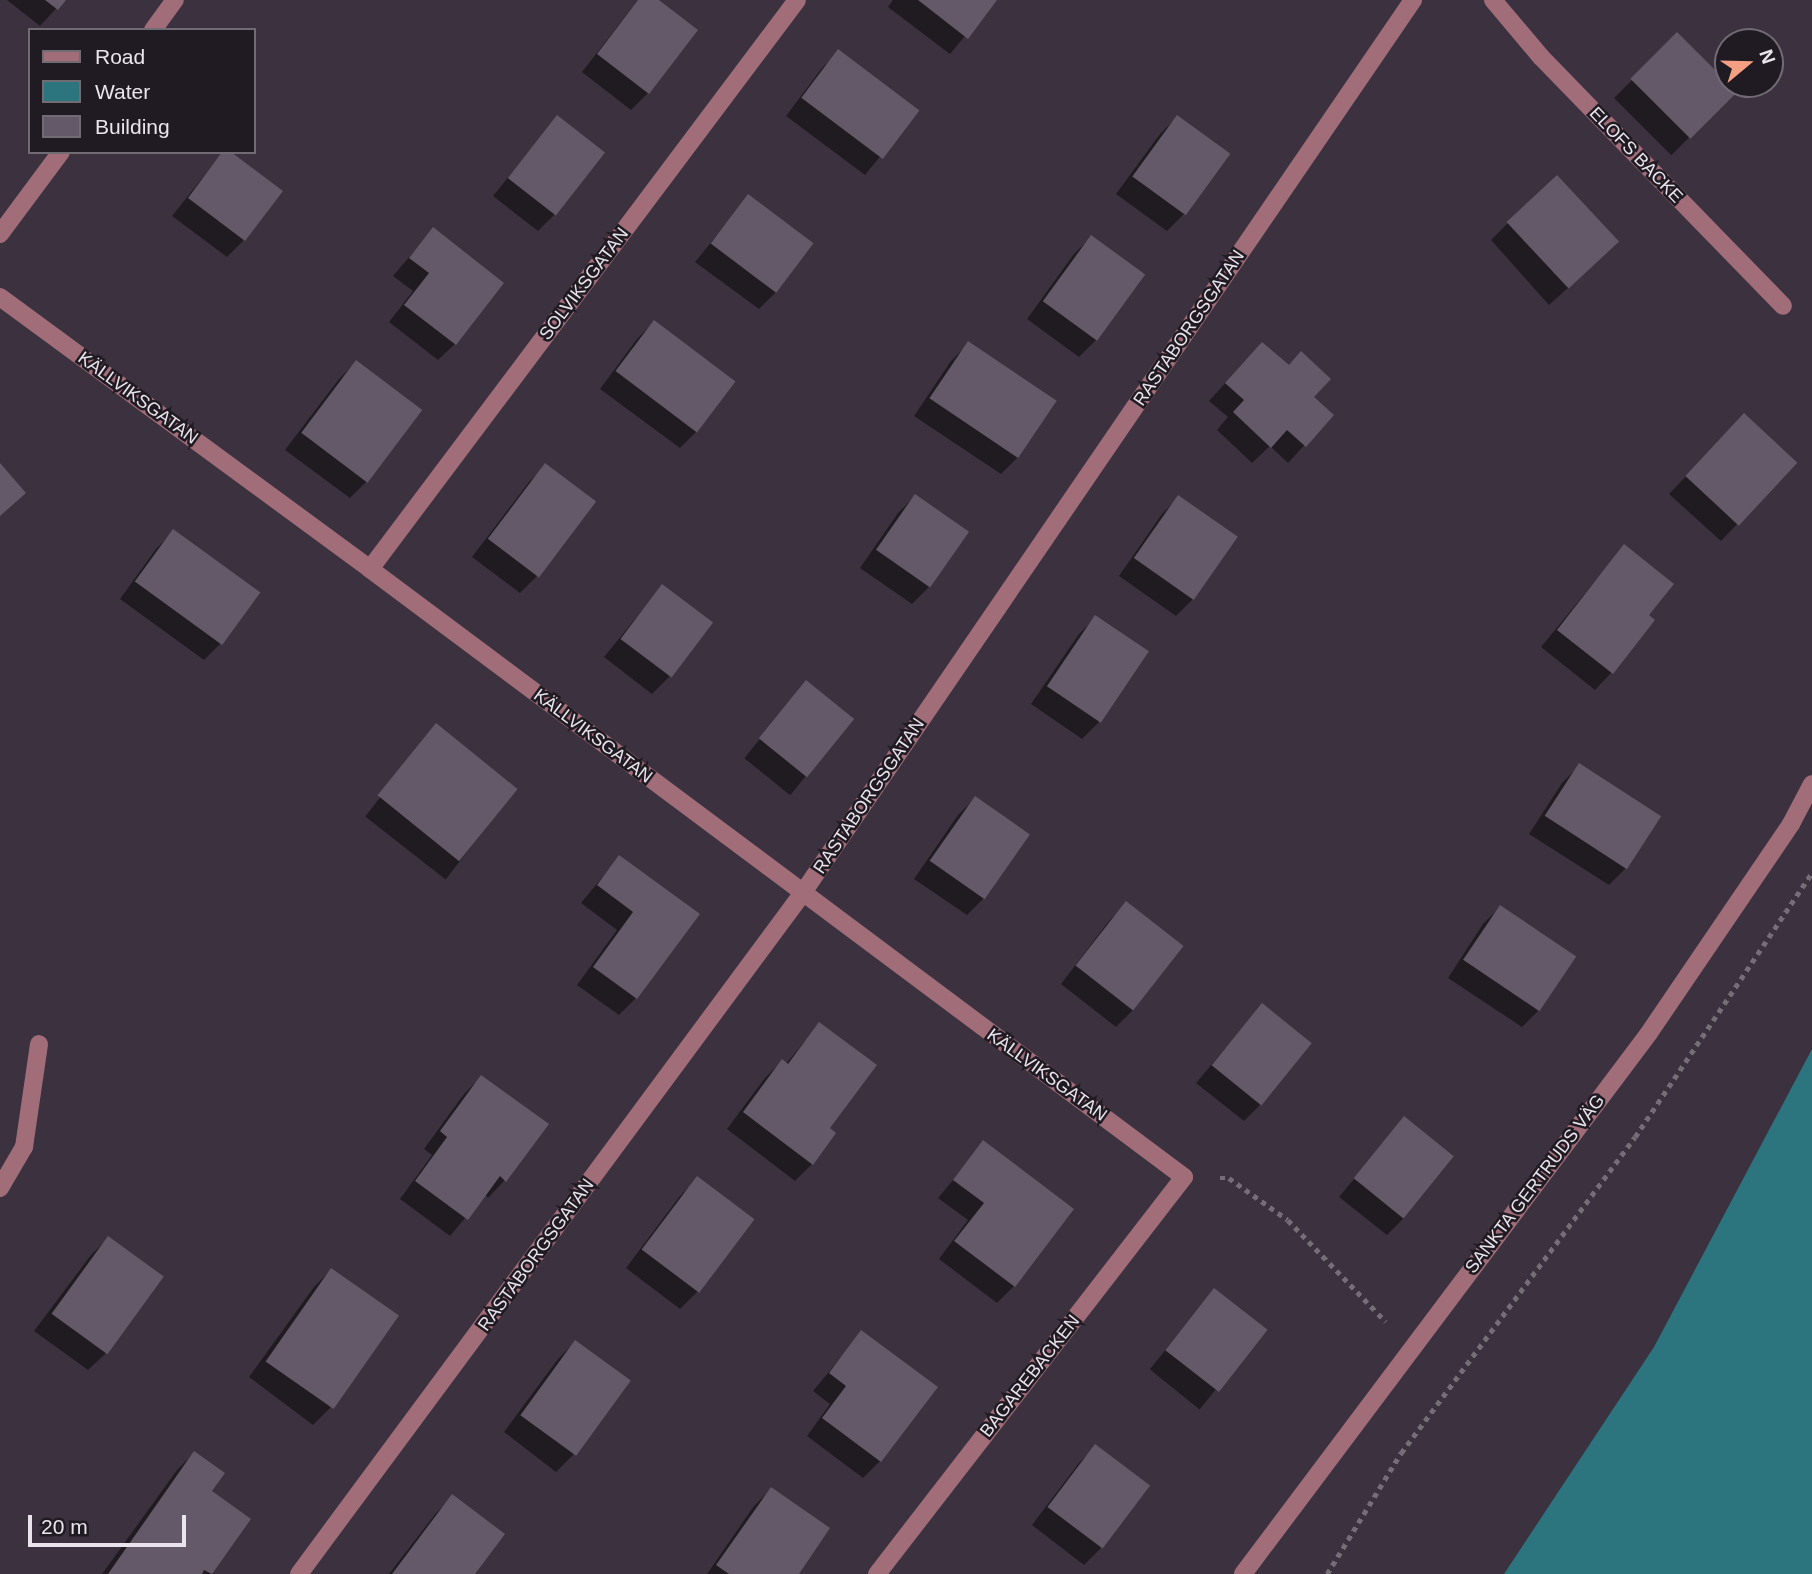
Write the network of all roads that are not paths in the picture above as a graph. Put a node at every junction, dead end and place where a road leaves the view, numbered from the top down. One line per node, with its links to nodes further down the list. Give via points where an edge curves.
1 (175, 0): 5 (street)
2 (797, 0): 10 (street, SOLVIKSGATAN)
3 (1413, 0): 12 (street, RASTABORGSGATAN)
4 (1493, 0): 9 (street, ELOFS BACKE, via 1541,57)
5 (154, 28)
6 (60, 154): 7 (street)
7 (0, 234)
8 (0, 297): 10 (street, KÄLLVIKSGATAN)
9 (1783, 306)
10 (370, 569): 12 (street, KÄLLVIKSGATAN)
11 (1812, 784): 18 (street, SANKTA GERTRUDS VÄG, via 1790,824 1649,1033)
12 (802, 894): 14 (street, KÄLLVIKSGATAN); 16 (street, RASTABORGSGATAN)
13 (39, 1044): 15 (street, via 24,1147)
14 (1184, 1177): 17 (street, BAGAREBACKEN)
15 (0, 1188)
16 (299, 1574)
17 (877, 1574)
18 (1243, 1574)

